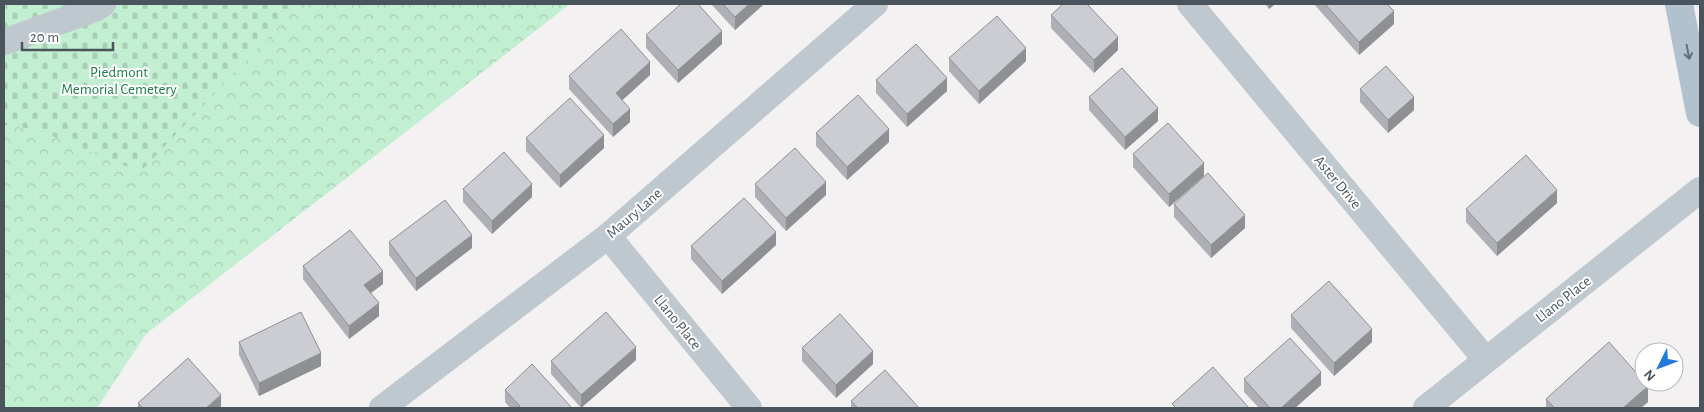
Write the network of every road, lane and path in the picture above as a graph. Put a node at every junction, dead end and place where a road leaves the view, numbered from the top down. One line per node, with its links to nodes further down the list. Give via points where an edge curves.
1 (103, 4): 5 (street)
2 (874, 4): 8 (street, Maury Lane)
3 (1190, 4): 9 (street, Aster Drive)
4 (1679, 4): 6 (main road, one-way to 6)
5 (4, 42)
6 (1700, 113)
7 (1700, 190): 9 (street, Llano Place)
8 (608, 236): 10 (street, Maury Lane); 11 (street, Llano Place)
9 (1486, 360): 12 (street, Llano Place)
10 (382, 408)
11 (749, 408)
12 (1426, 408)

